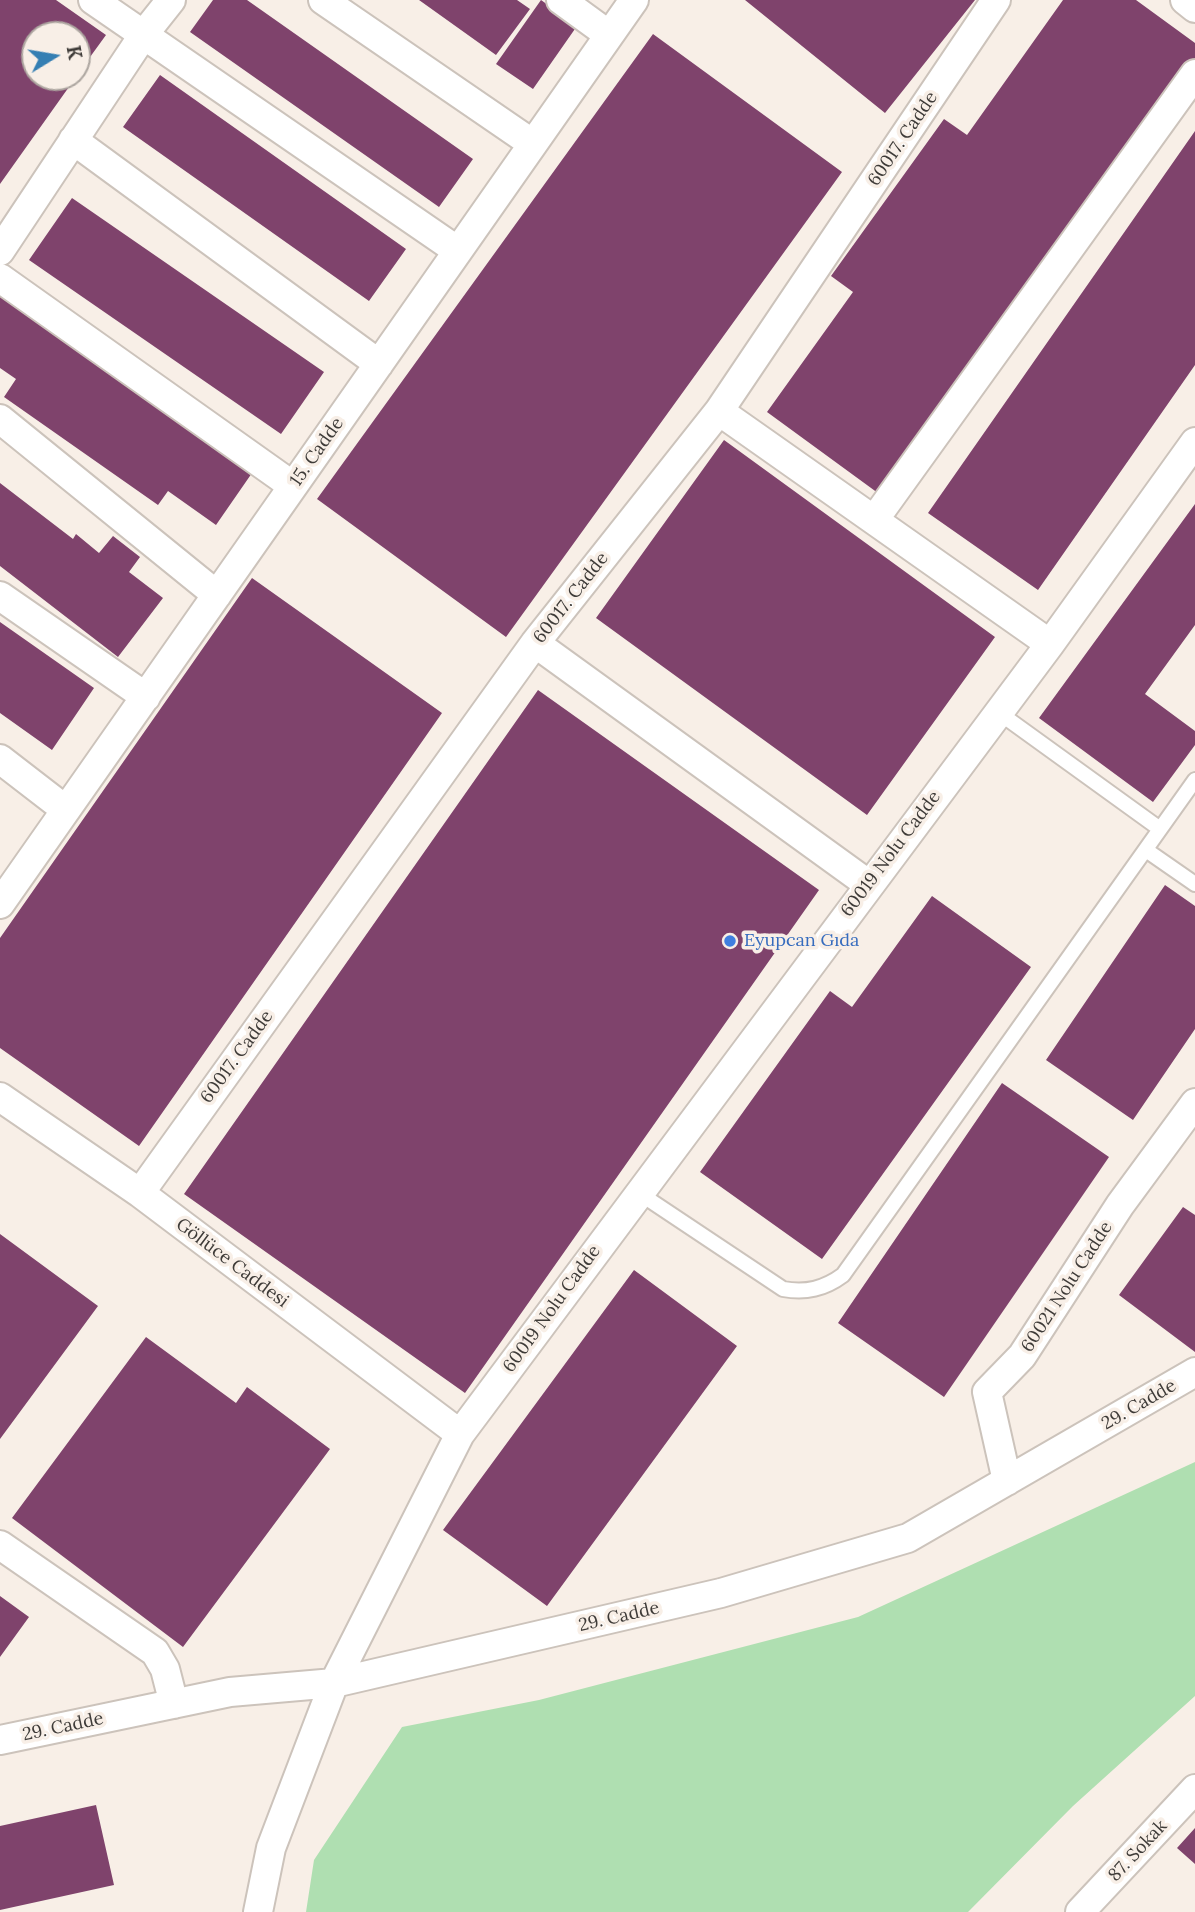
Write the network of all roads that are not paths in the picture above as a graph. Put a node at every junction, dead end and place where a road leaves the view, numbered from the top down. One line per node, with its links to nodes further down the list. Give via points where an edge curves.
1 (93, 0): 9 (street)
2 (171, 0): 9 (street)
3 (323, 0): 13 (street)
4 (561, 0): 10 (street)
5 (634, 0): 10 (street, 15. Cadde)
6 (996, 0): 18 (street, 60017. Cadde)
7 (1185, 0): 8 (street)
8 (1195, 8)
9 (144, 34): 12 (street); 15 (street)
10 (610, 35): 13 (street, 15. Cadde)
11 (1195, 74): 22 (street)
12 (74, 140): 14 (street); 17 (street)
13 (533, 144): 15 (street, 15. Cadde)
14 (0, 251)
15 (458, 251): 17 (street, 15. Cadde)
16 (0, 278): 21 (street)
17 (379, 364): 21 (street, 15. Cadde)
18 (719, 411): 22 (street); 25 (street, 60017. Cadde)
19 (0, 419): 23 (street)
20 (1195, 442): 26 (street, 60019 Nolu Cadde)
21 (293, 486): 23 (street, 15. Cadde)
22 (874, 520): 26 (street)
23 (217, 595): 27 (street, 15. Cadde)
24 (0, 596): 27 (street)
25 (536, 643): 34 (street); 40 (street, 60017. Cadde)
26 (1050, 644): 28 (street, 60019 Nolu Cadde)
27 (146, 697): 31 (street, 15. Cadde)
28 (998, 712): 32 (lane); 34 (street, 60019 Nolu Cadde)
29 (0, 759): 31 (street)
30 (1195, 780): 32 (lane)
31 (66, 810): 36 (street, 15. Cadde)
32 (1160, 829): 33 (lane)
33 (1146, 850): 35 (lane); 39 (lane, via 843,1275 833,1282 808,1290 783,1289)
34 (868, 884): 39 (street, 60019 Nolu Cadde)
35 (1195, 884)
36 (0, 904)
37 (0, 1097): 40 (street, Göllüce Caddesi)
38 (1195, 1103): 43 (street, 60021 Nolu Cadde, via 1120,1205 1022,1356 987,1392)
39 (639, 1192): 42 (street, 60019 Nolu Cadde)
40 (139, 1193): 42 (street, Göllüce Caddesi)
41 (1195, 1372): 43 (street, 29. Cadde)
42 (460, 1434): 45 (street, 60019 Nolu Cadde)
43 (1007, 1481): 45 (street, 29. Cadde, via 908,1538 721,1593)
44 (0, 1545): 46 (street, via 155,1652 165,1669)
45 (334, 1682): 46 (street, 29. Cadde, via 230,1692); 50 (street, 60019 Nolu Cadde, via 271,1848)
46 (174, 1704): 47 (street, 29. Cadde)
47 (0, 1740)
48 (1195, 1789): 49 (street, 87. Sokak)
49 (1097, 1907)
50 (258, 1912)

